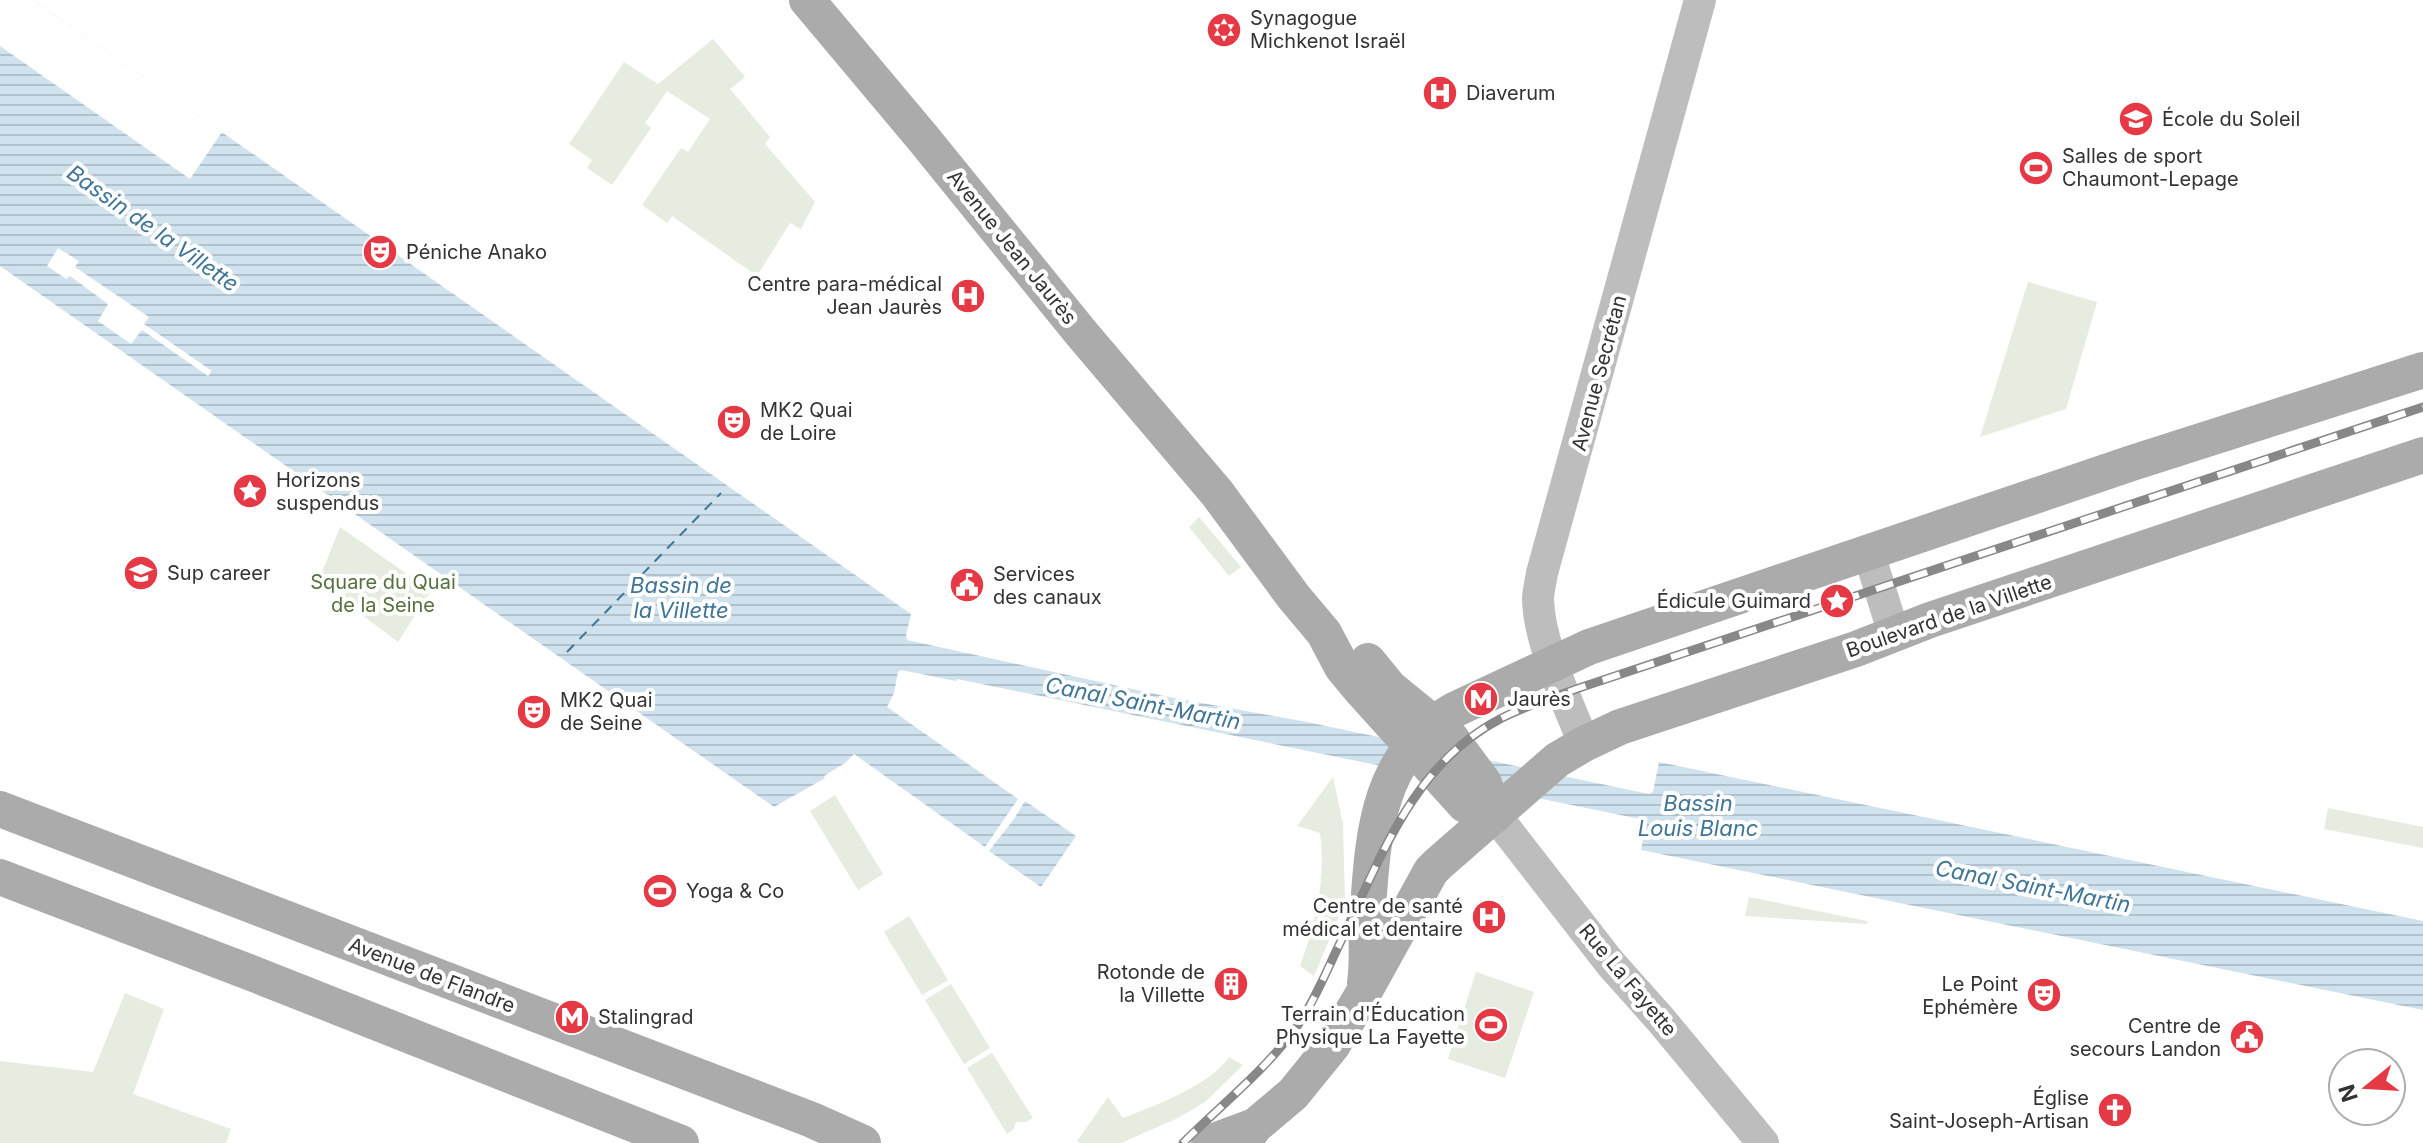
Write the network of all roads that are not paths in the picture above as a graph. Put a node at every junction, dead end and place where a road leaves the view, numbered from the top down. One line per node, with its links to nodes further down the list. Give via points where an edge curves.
1 (807, 0): 8 (main road, Avenue Jean Jaurès, via 1217,493 1324,633 1342,667)
2 (1700, 0): 7 (main road, Avenue Secrétan, via 1542,573 1538,598)
3 (2423, 370): 5 (main road)
4 (2423, 455): 6 (main road, Boulevard de la Villette)
5 (1869, 554): 6 (main road); 7 (main road, via 1589,647)
6 (1894, 634): 9 (main road, Boulevard de la Villette)
7 (1553, 664): 8 (main road, via 1461,707); 9 (main road, Avenue Secrétan)
8 (1422, 735): 11 (main road, Avenue Jean Jaurès, via 1465,805); 13 (main road, via 1391,779 1378,813)
9 (1584, 744): 11 (main road, Boulevard de la Villette, via 1557,760)
10 (0, 809): 16 (main road, Avenue de Flandre)
11 (1495, 815): 13 (main road, Boulevard de la Villette, via 1431,871); 18 (main road, Rue La Fayette, via 1611,964)
12 (0, 877): 15 (main road)
13 (1363, 994): 14 (main road, Boulevard de la Villette, via 1332,1046 1293,1094)
14 (1249, 1134): 17 (main road, Boulevard de la Villette)
15 (681, 1143)
16 (863, 1143)
17 (1209, 1143)
18 (1763, 1143)

